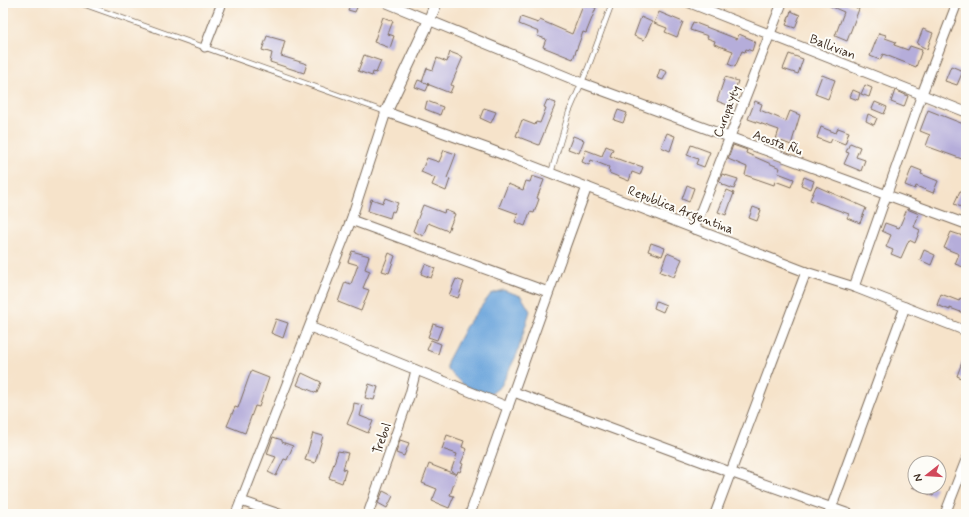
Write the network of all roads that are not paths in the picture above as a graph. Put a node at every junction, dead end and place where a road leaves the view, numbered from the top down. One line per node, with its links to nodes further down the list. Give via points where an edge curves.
1 (80, 3): 11 (lane)
2 (222, 3): 11 (street)
3 (387, 3): 9 (street, Acosta Ñu)
4 (436, 3): 9 (street)
5 (612, 3): 12 (lane)
6 (690, 3): 10 (street, Ballivian)
7 (782, 3): 10 (street, Curupayty)
8 (957, 3): 13 (street)
9 (429, 21): 12 (street, Acosta Ñu); 14 (street)
10 (769, 35): 13 (street, Ballivian); 16 (street, Curupayty)
11 (205, 47): 14 (lane)
12 (582, 83): 16 (street, Acosta Ñu); 17 (lane, via 569,112)
13 (922, 94): 15 (street, Ballivian); 19 (street)
14 (386, 112): 17 (street, Republica Argentina); 20 (street)
15 (966, 112)
16 (730, 138): 19 (street, Acosta Ñu); 22 (street, Curupayty)
17 (551, 173): 18 (street, Republica Argentina)
18 (587, 187): 22 (street, Republica Argentina); 25 (street)
19 (886, 194): 21 (street, Acosta Ñu); 24 (street)
20 (350, 220): 25 (street); 27 (street)
21 (966, 224)
22 (694, 228): 23 (street, Republica Argentina)
23 (806, 272): 24 (street, Republica Argentina); 33 (street)
24 (854, 287): 26 (street, Republica Argentina)
25 (548, 292): 30 (street)
26 (905, 307): 28 (street, Republica Argentina); 35 (street)
27 (310, 327): 29 (street); 34 (street)
28 (966, 331)
29 (416, 370): 31 (street); 38 (street, Trebol)
30 (514, 392): 31 (street); 33 (street)
31 (508, 407): 39 (street)
32 (966, 460): 42 (street)
33 (730, 472): 35 (street); 40 (street)
34 (241, 501): 36 (street); 37 (street)
35 (830, 511): 41 (street)
36 (236, 514)
37 (279, 514)
38 (368, 514)
39 (470, 514)
40 (715, 514)
41 (849, 514)
42 (945, 514)

